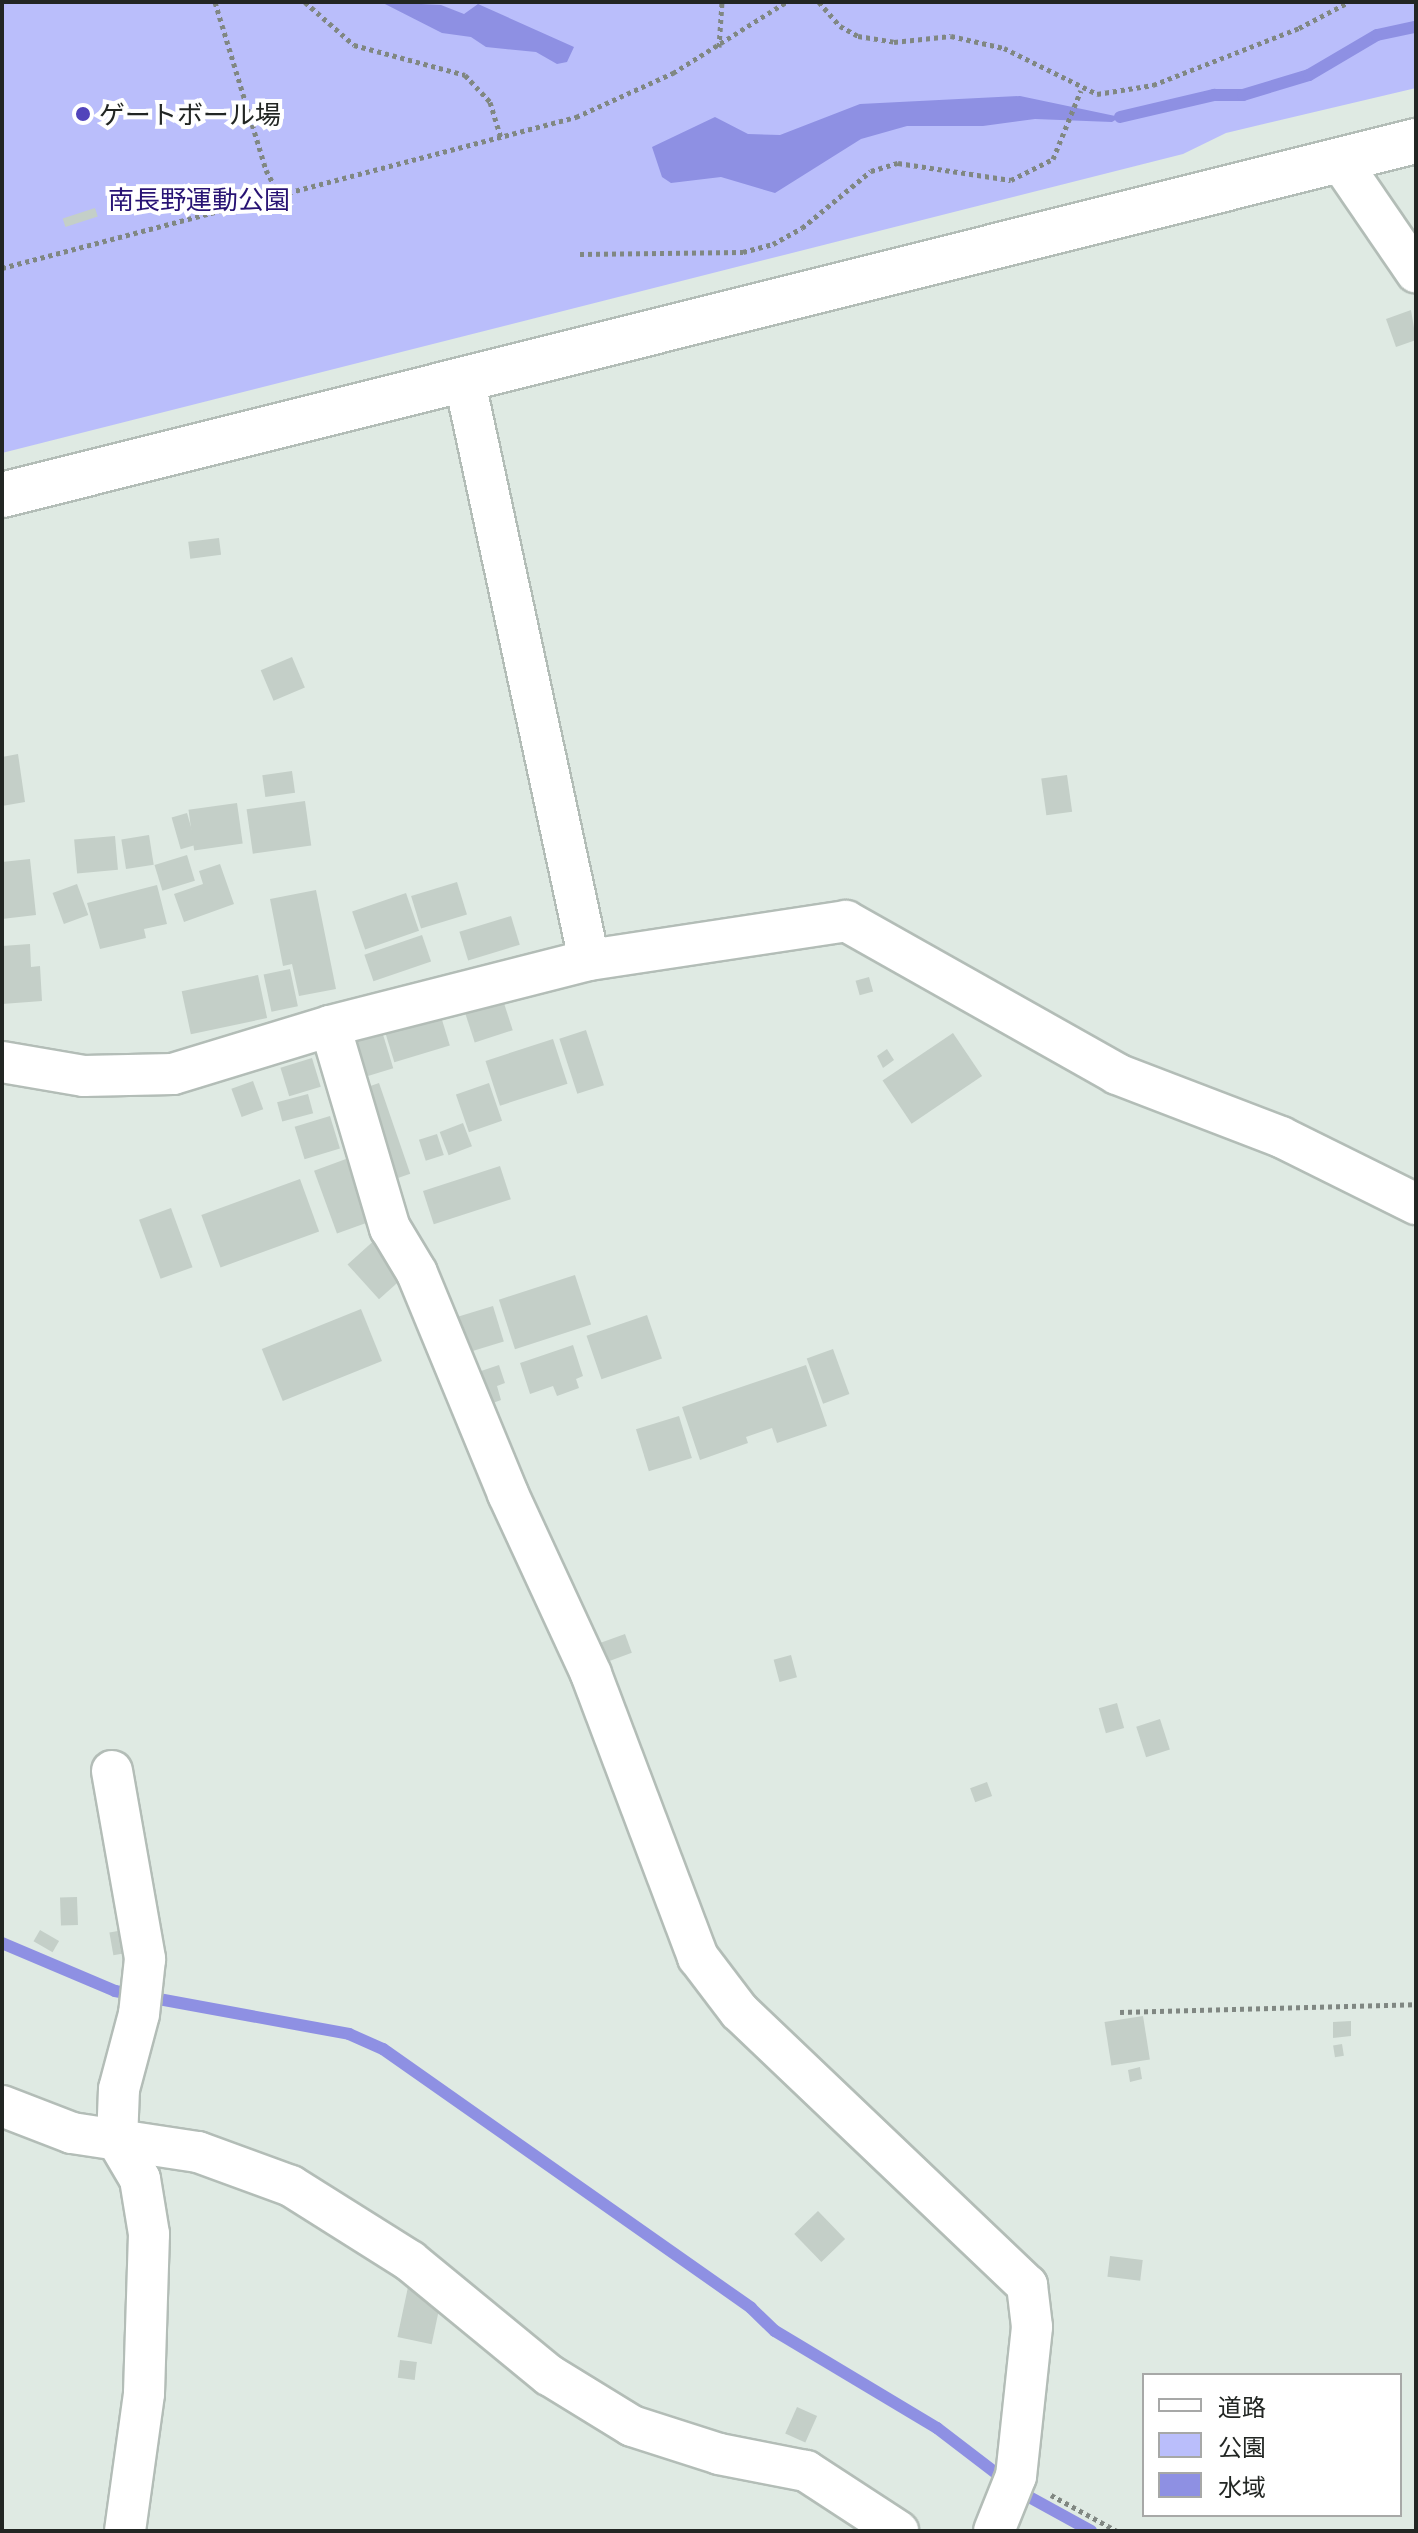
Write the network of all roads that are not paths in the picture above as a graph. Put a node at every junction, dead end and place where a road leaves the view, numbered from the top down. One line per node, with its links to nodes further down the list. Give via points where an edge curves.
1 (1416, 141): 2 (street)
2 (1340, 161): 3 (street); 4 (street)
3 (1416, 272)
4 (464, 378): 5 (street); 6 (street)
5 (2, 495)
6 (589, 960): 7 (street); 9 (street, via 846,921 1117,1074 1281,1137)
7 (330, 1026): 8 (street, via 173,1074 84,1076); 13 (street, via 390,1228 417,1273 508,1494 591,1674 698,1957 739,2011 1027,2285 1032,2327)
8 (2, 1062)
9 (1416, 1204)
10 (112, 1771): 12 (street, via 145,1959 142,1998 119,2089)
11 (2, 2106): 12 (street, via 72,2133)
12 (117, 2140): 14 (street, via 140,2179 149,2234 144,2394); 15 (street, via 198,2152 291,2186 410,2261 549,2375 632,2426 719,2454 806,2471)
13 (1005, 2501)
14 (125, 2531)
15 (898, 2531)

